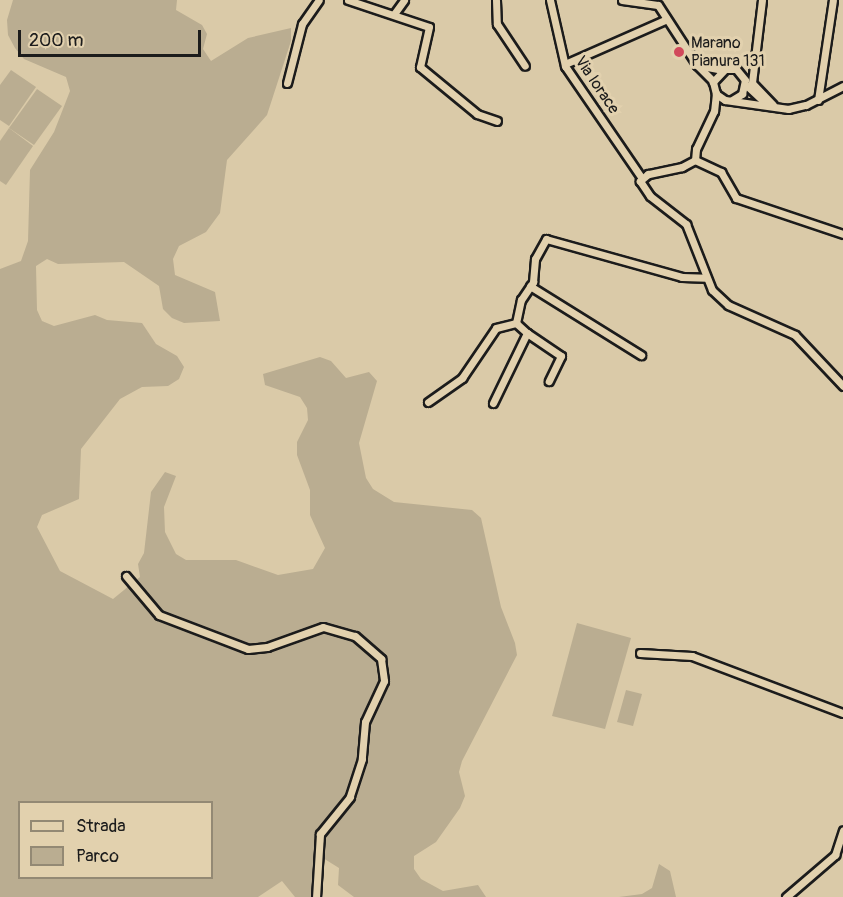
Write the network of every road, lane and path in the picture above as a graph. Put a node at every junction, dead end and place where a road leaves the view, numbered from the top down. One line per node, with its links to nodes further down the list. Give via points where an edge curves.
1 (319, 0): 16 (street, via 302,24)
2 (348, 0): 9 (street)
3 (404, 0): 9 (street)
4 (496, 0): 13 (street, via 496,24)
5 (550, 0): 11 (street, Via Iorace)
6 (622, 0): 10 (street, via 655,4)
7 (762, 0): 22 (street, via 752,83)
8 (833, 0): 20 (street)
9 (394, 14): 24 (street, via 429,27 420,67 477,114)
10 (668, 19): 11 (street); 12 (street)
11 (565, 64): 26 (street, Via Iorace)
12 (697, 65): 14 (street); 15 (street)
13 (525, 66)
14 (722, 70): 15 (street); 17 (street, via 736,69)
15 (713, 81): 19 (street)
16 (287, 83)
17 (746, 85): 21 (street, via 742,94); 22 (street)
18 (843, 87): 20 (street)
19 (716, 93): 21 (street); 23 (street)
20 (818, 100): 22 (street, via 788,109)
21 (731, 101): 22 (street); 23 (street)
22 (772, 106)
23 (714, 111): 25 (street, via 696,149)
24 (497, 121)
25 (695, 160): 26 (street); 27 (street, via 720,172 736,198)
26 (641, 177): 28 (street, Via Iorace, via 650,196 686,224)
27 (843, 234)
28 (706, 278): 29 (street, via 682,277 546,239 535,259); 34 (street, Via Iorace, via 712,290 728,304 795,334)
29 (530, 286): 30 (street); 32 (street)
30 (516, 323): 31 (street); 35 (street, via 496,328 462,378)
31 (527, 333): 33 (street, via 561,356); 36 (street)
32 (641, 355)
33 (549, 381)
34 (843, 386)
35 (428, 402)
36 (493, 403)
37 (126, 576): 41 (street, via 159,615 248,649 267,647 322,627 355,636 381,659 384,681 365,722 362,759 350,797 320,834)
38 (640, 653): 39 (street, via 692,656)
39 (843, 713)
40 (843, 830): 42 (street, via 835,855)
41 (316, 897)
42 (786, 897)

